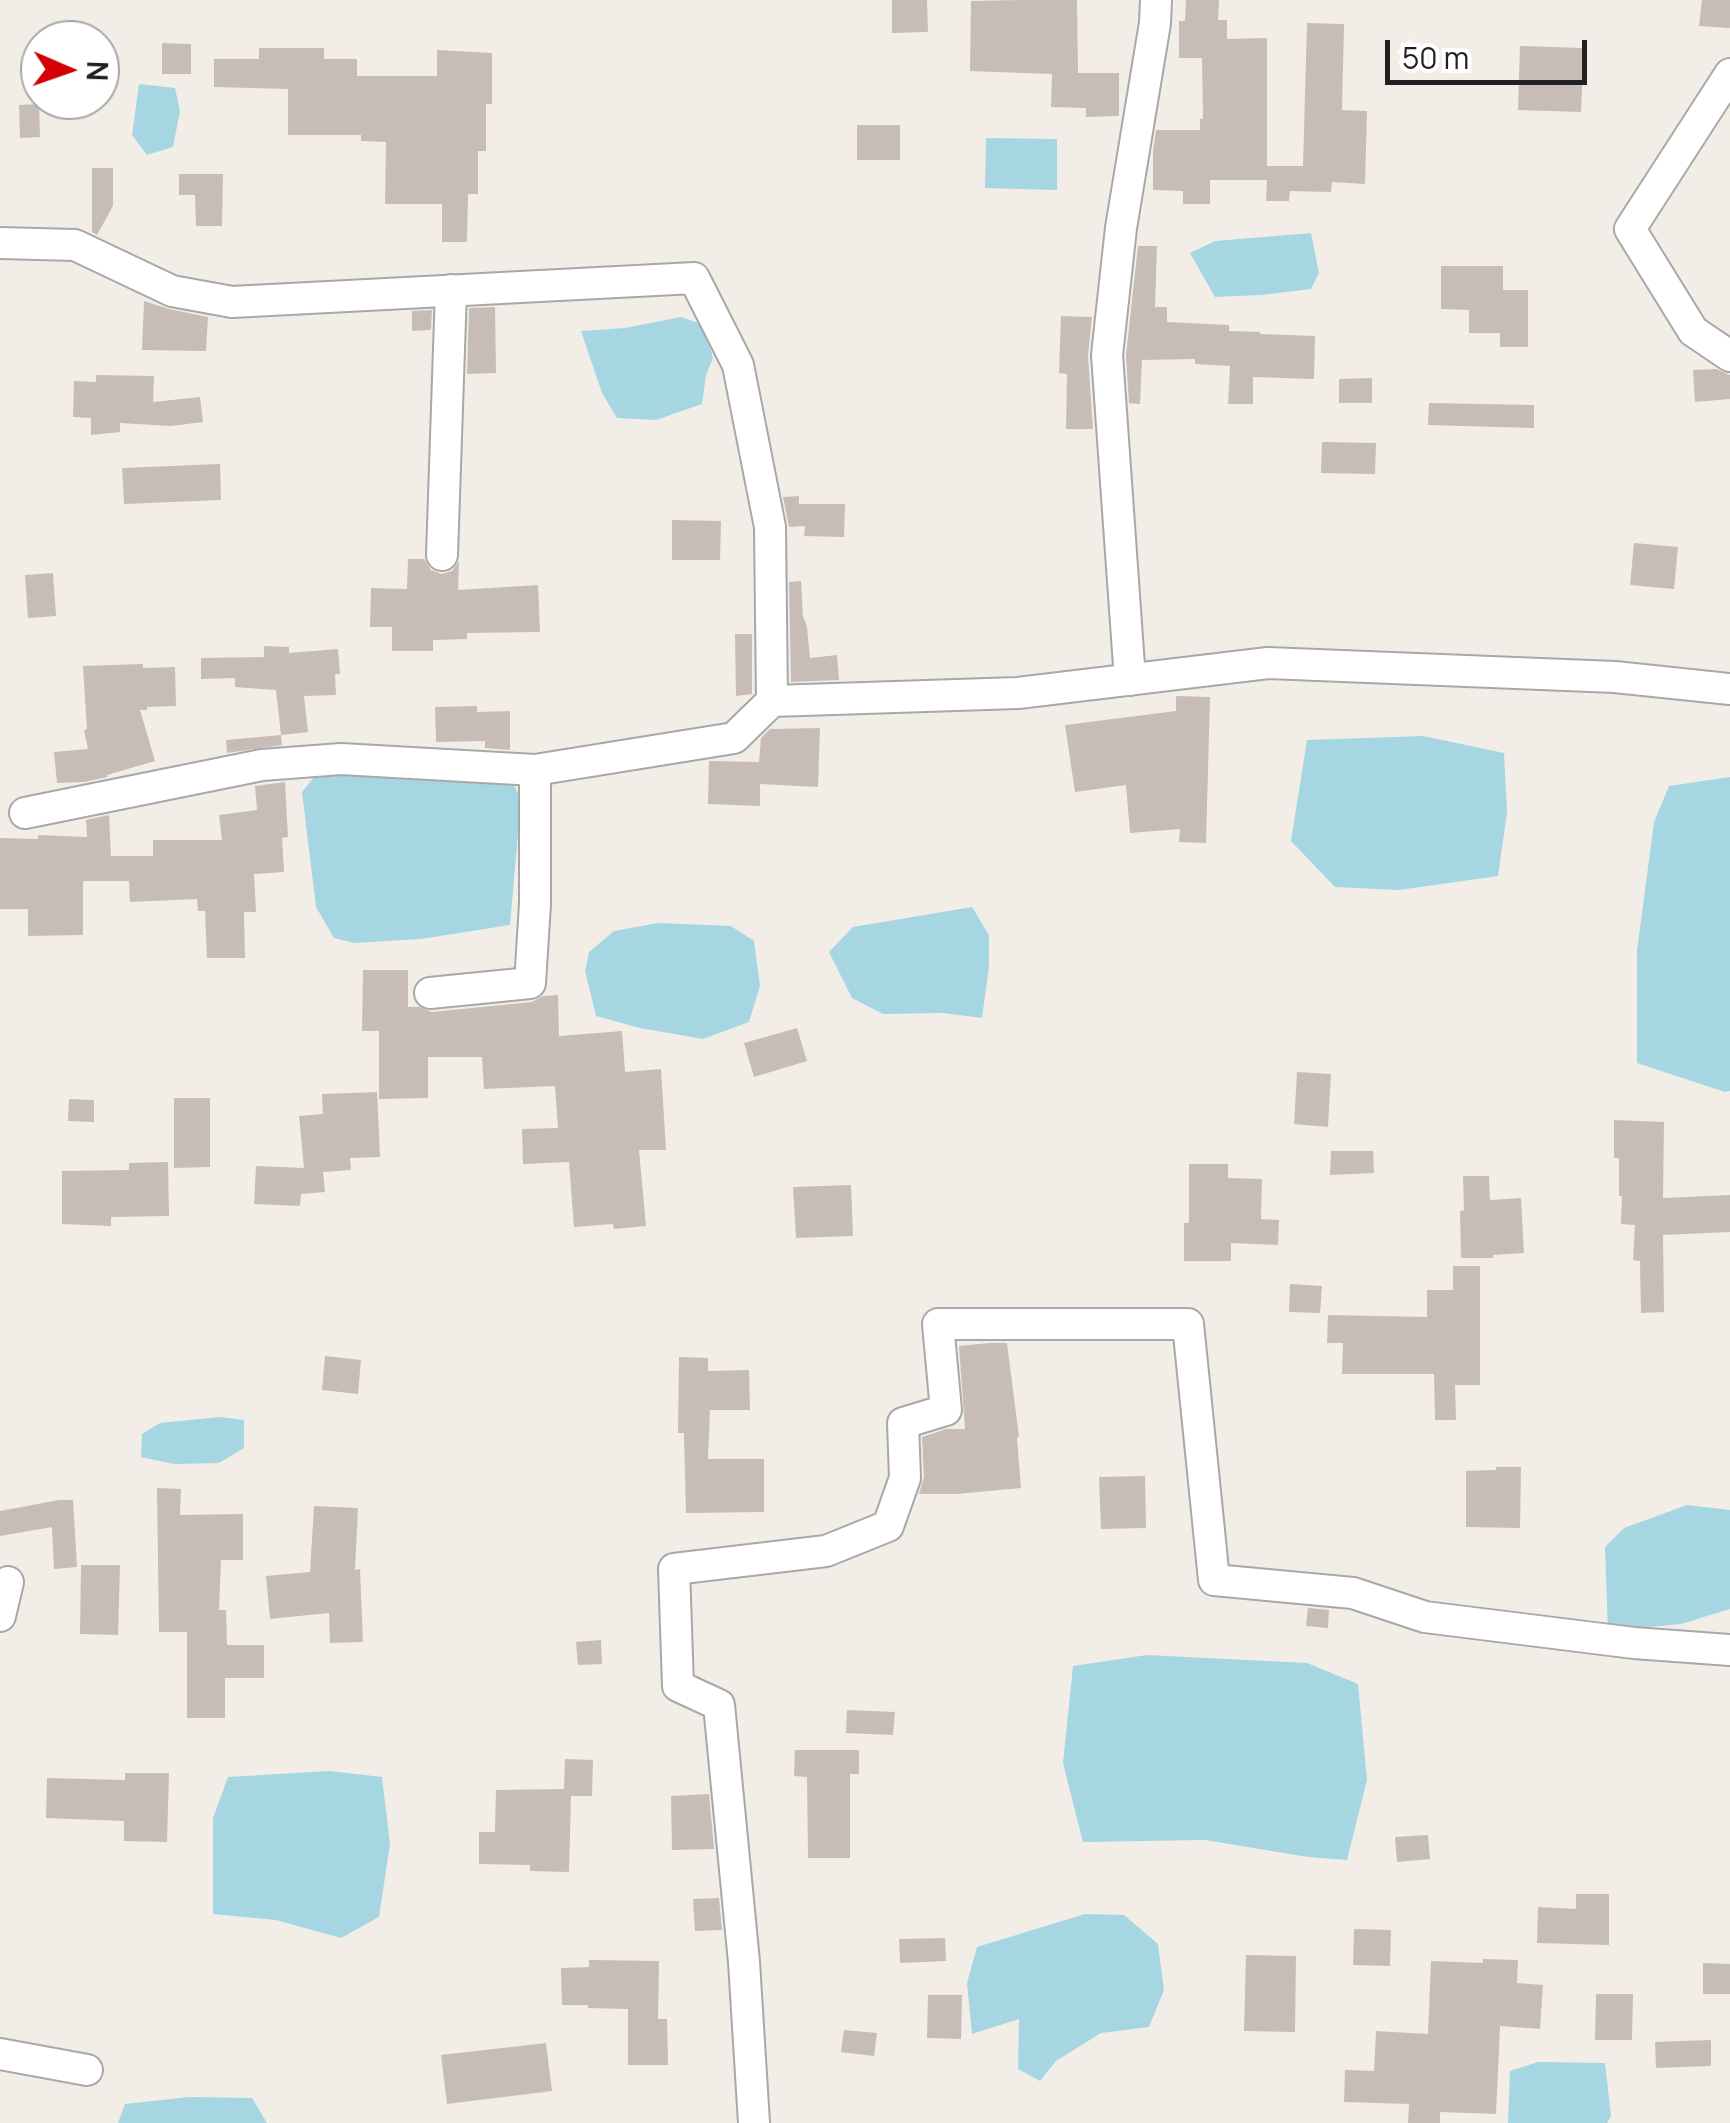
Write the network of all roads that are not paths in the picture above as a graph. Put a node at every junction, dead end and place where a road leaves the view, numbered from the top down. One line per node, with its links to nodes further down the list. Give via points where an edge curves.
1 (1156, 0): 7 (street, via 1107,355)
2 (1730, 74): 5 (street, via 1630,229 1693,331)
3 (0, 243): 4 (street, via 75,245 172,292 232,302)
4 (451, 290): 6 (street); 9 (street, via 694,278 738,365 770,527)
5 (1730, 356)
6 (442, 556)
7 (1130, 680): 8 (street, via 1268,663 1615,677); 9 (street, via 1018,693)
8 (1730, 689)
9 (772, 702): 10 (street, via 734,738)
10 (535, 770): 11 (street, via 340,759 262,765); 12 (street, via 530,982)
11 (24, 813)
12 (430, 993)
13 (8, 1582): 14 (street)
14 (0, 1616)
15 (1730, 1650): 18 (street, via 1425,1617 1353,1593 1214,1580 1188,1324 938,1324 946,1410 903,1423 906,1478 888,1526 826,1552 674,1569 678,1686 719,1705)
16 (0, 2054): 17 (street)
17 (87, 2070)
18 (754, 2123)

